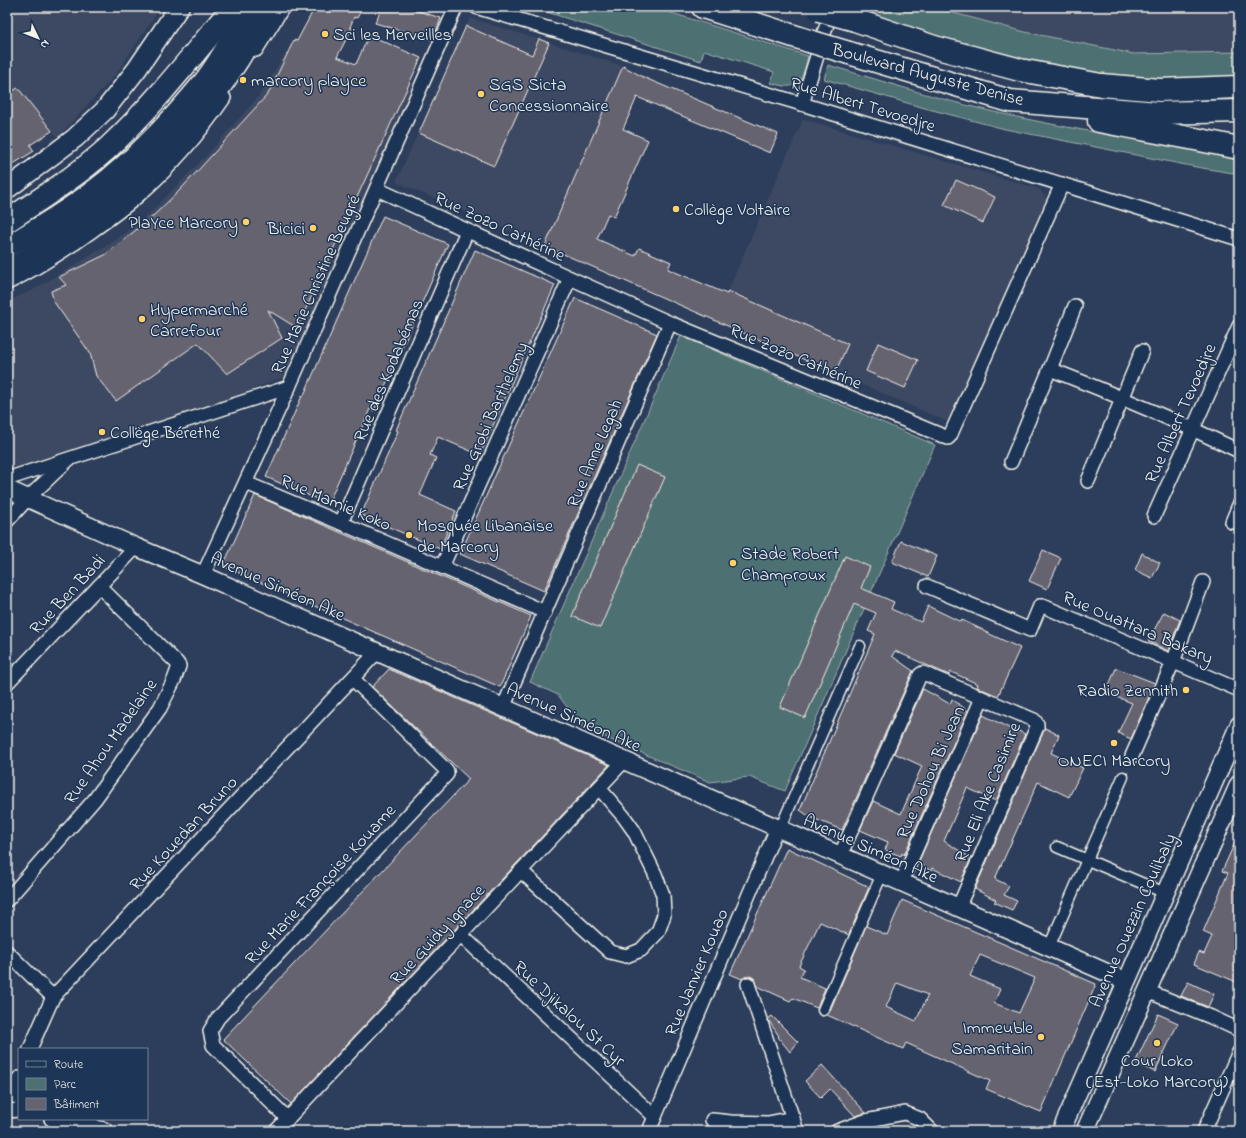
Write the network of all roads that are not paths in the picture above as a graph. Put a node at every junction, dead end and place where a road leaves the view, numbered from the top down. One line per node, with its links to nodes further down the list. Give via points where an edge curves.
1 (179, 7): 18 (main road, via 105,110 75,138)
2 (221, 7): 11 (main road)
3 (233, 7): 11 (highway)
4 (250, 7): 23 (main road, via 224,53 204,81 155,138 94,191)
5 (268, 7): 24 (highway, via 230,70 164,155 134,184 99,212)
6 (282, 7): 26 (street, via 222,102 172,163 140,194 104,222 61,252)
7 (456, 7): 19 (street, Rue Marie Christine Beugré)
8 (476, 7): 14 (street, Rue Albert Tevoedjre)
9 (703, 7): 13 (highway, Boulevard Auguste Denise, bridge)
10 (819, 8): 12 (highway, Boulevard Auguste Denise, bridge, via 934,47 1020,70 1101,85 1160,90); 14 (street)
11 (182, 69): 20 (highway, via 145,112 107,148 75,175)
12 (1239, 87)
13 (1010, 101): 15 (highway, Boulevard Auguste Denise, via 1158,114); 16 (highway, via 1055,114)
14 (802, 104): 17 (street, Rue Albert Tevoedjre)
15 (1239, 111)
16 (1239, 148)
17 (1062, 184): 22 (street, Rue Albert Tevoedjre); 28 (street, Rue Zozo Cathérine, via 948,438)
18 (7, 189)
19 (377, 189): 21 (street, Rue Zozo Cathérine); 32 (street, Rue Marie Christine Beugré)
20 (7, 221)
21 (467, 231): 25 (street, Rue Zozo Cathérine); 47 (street, Rue des Kodabémas)
22 (1239, 239)
23 (7, 247)
24 (7, 271)
25 (570, 278): 28 (street, Rue Zozo Cathérine); 49 (street, Rue Grobi Barthelemy)
26 (7, 283)
27 (1075, 306): 31 (street)
28 (670, 323): 54 (street, Rue Anne Legah)
29 (1239, 326): 34 (street, Rue Albert Tevoedjre)
30 (1142, 351): 33 (street)
31 (1050, 369): 33 (street); 37 (street)
32 (289, 387): 36 (street); 40 (street, Rue Marie Christine Beugré)
33 (1123, 398): 34 (street); 39 (street)
34 (1193, 429): 35 (street); 44 (street, Rue Albert Tevoedjre)
35 (1239, 451)
36 (69, 458): 38 (street); 42 (street)
37 (1011, 462)
38 (7, 479)
39 (1088, 481)
40 (246, 483): 47 (street, Rue Mamie Koko); 50 (street, Rue Marie Christine Beugré)
41 (7, 489): 42 (street, Avenue Siméon Ake)
42 (28, 498): 45 (street); 48 (street, Avenue Siméon Ake)
43 (1239, 505): 46 (street)
44 (1154, 516)
45 (7, 520)
46 (1232, 522)
47 (341, 523): 49 (street, Rue Mamie Koko)
48 (136, 547): 50 (street, Avenue Siméon Ake); 52 (street, Rue Ben Badi)
49 (442, 567): 54 (street, Rue Mamie Koko)
50 (203, 575): 56 (street, Avenue Siméon Ake)
51 (1203, 582): 57 (street)
52 (99, 586): 59 (street, Rue Ben Badi); 77 (street, Rue Ahou Madelaine, via 179,666 160,708 95,799)
53 (927, 586): 57 (street, Rue Ouattara Bakary, via 1030,630 1040,606 1043,606)
54 (545, 612): 62 (street, Rue Anne Legah)
55 (860, 646): 69 (street)
56 (377, 652): 58 (street, Rue Kouedan Bruno); 62 (street, Avenue Siméon Ake)
57 (1173, 662): 60 (street, Rue Ouattara Bakary); 64 (street)
58 (352, 680): 85 (street, Rue Kouedan Bruno); 96 (street, Rue Marie Françoise Kouame, via 448,774 218,1018 210,1031 213,1045)
59 (7, 683)
60 (1239, 690)
61 (982, 698): 71 (street, Rue Eli Ake Casimire, via 923,673 920,675); 75 (street, Rue Dohou Bi Jean); 78 (street, Rue Eli Ake Casimire, via 1034,720 1037,727)
62 (503, 708): 65 (street, Avenue Siméon Ake)
63 (1239, 725): 76 (street, Avenue Ouezzin Coulibaly)
64 (1132, 756)
65 (624, 761): 68 (street, Rue Guidy Ignace); 69 (street, Avenue Siméon Ake)
66 (1123, 777): 72 (street)
67 (1239, 784): 84 (street)
68 (599, 788): 73 (street, Rue Guidy Ignace); 73 (street, via 634,831 655,874 663,895 664,915 658,932 641,950 626,956 610,952)
69 (778, 829): 71 (street, Avenue Siméon Ake); 94 (street, Rue Janvier Kouao)
70 (1057, 846): 72 (street)
71 (840, 856): 74 (street, Avenue Siméon Ake)
72 (1087, 860): 76 (street); 80 (street)
73 (521, 871): 79 (street, Rue Guidy Ignace)
74 (882, 874): 75 (street, Avenue Siméon Ake); 86 (street)
75 (901, 883): 78 (street, Avenue Siméon Ake)
76 (1165, 893): 82 (street, Avenue Ouezzin Coulibaly)
77 (7, 900)
78 (958, 908): 80 (street, Avenue Siméon Ake)
79 (461, 935): 94 (street, Rue Djikalou St Cyr); 96 (street, Rue Guidy Ignace)
80 (1049, 948): 82 (street, Avenue Siméon Ake)
81 (7, 952): 85 (street)
82 (1126, 981): 106 (street, Avenue Ouezzin Coulibaly)
83 (748, 984): 95 (street)
84 (1148, 991): 87 (street); 107 (street)
85 (53, 997): 88 (street, Rue Kouedan Bruno)
86 (823, 1010)
87 (1239, 1030)
88 (30, 1048)
89 (1239, 1052): 108 (street)
90 (18, 1081): 91 (street)
91 (13, 1094)
92 (18, 1110): 93 (street)
93 (7, 1111)
94 (655, 1117): 102 (street, Rue Janvier Kouao)
95 (793, 1118): 99 (street, via 768,1123); 103 (street)
96 (288, 1119): 101 (street, Rue Guidy Ignace)
97 (54, 1120): 100 (street, via 77,1128)
98 (80, 1120): 100 (street)
99 (712, 1120)
100 (100, 1130)
101 (276, 1131)
102 (649, 1131)
103 (797, 1131)
104 (837, 1131): 105 (street, via 865,1121 905,1113 920,1119)
105 (932, 1131)
106 (1061, 1131)
107 (1085, 1131)
108 (1204, 1131)

